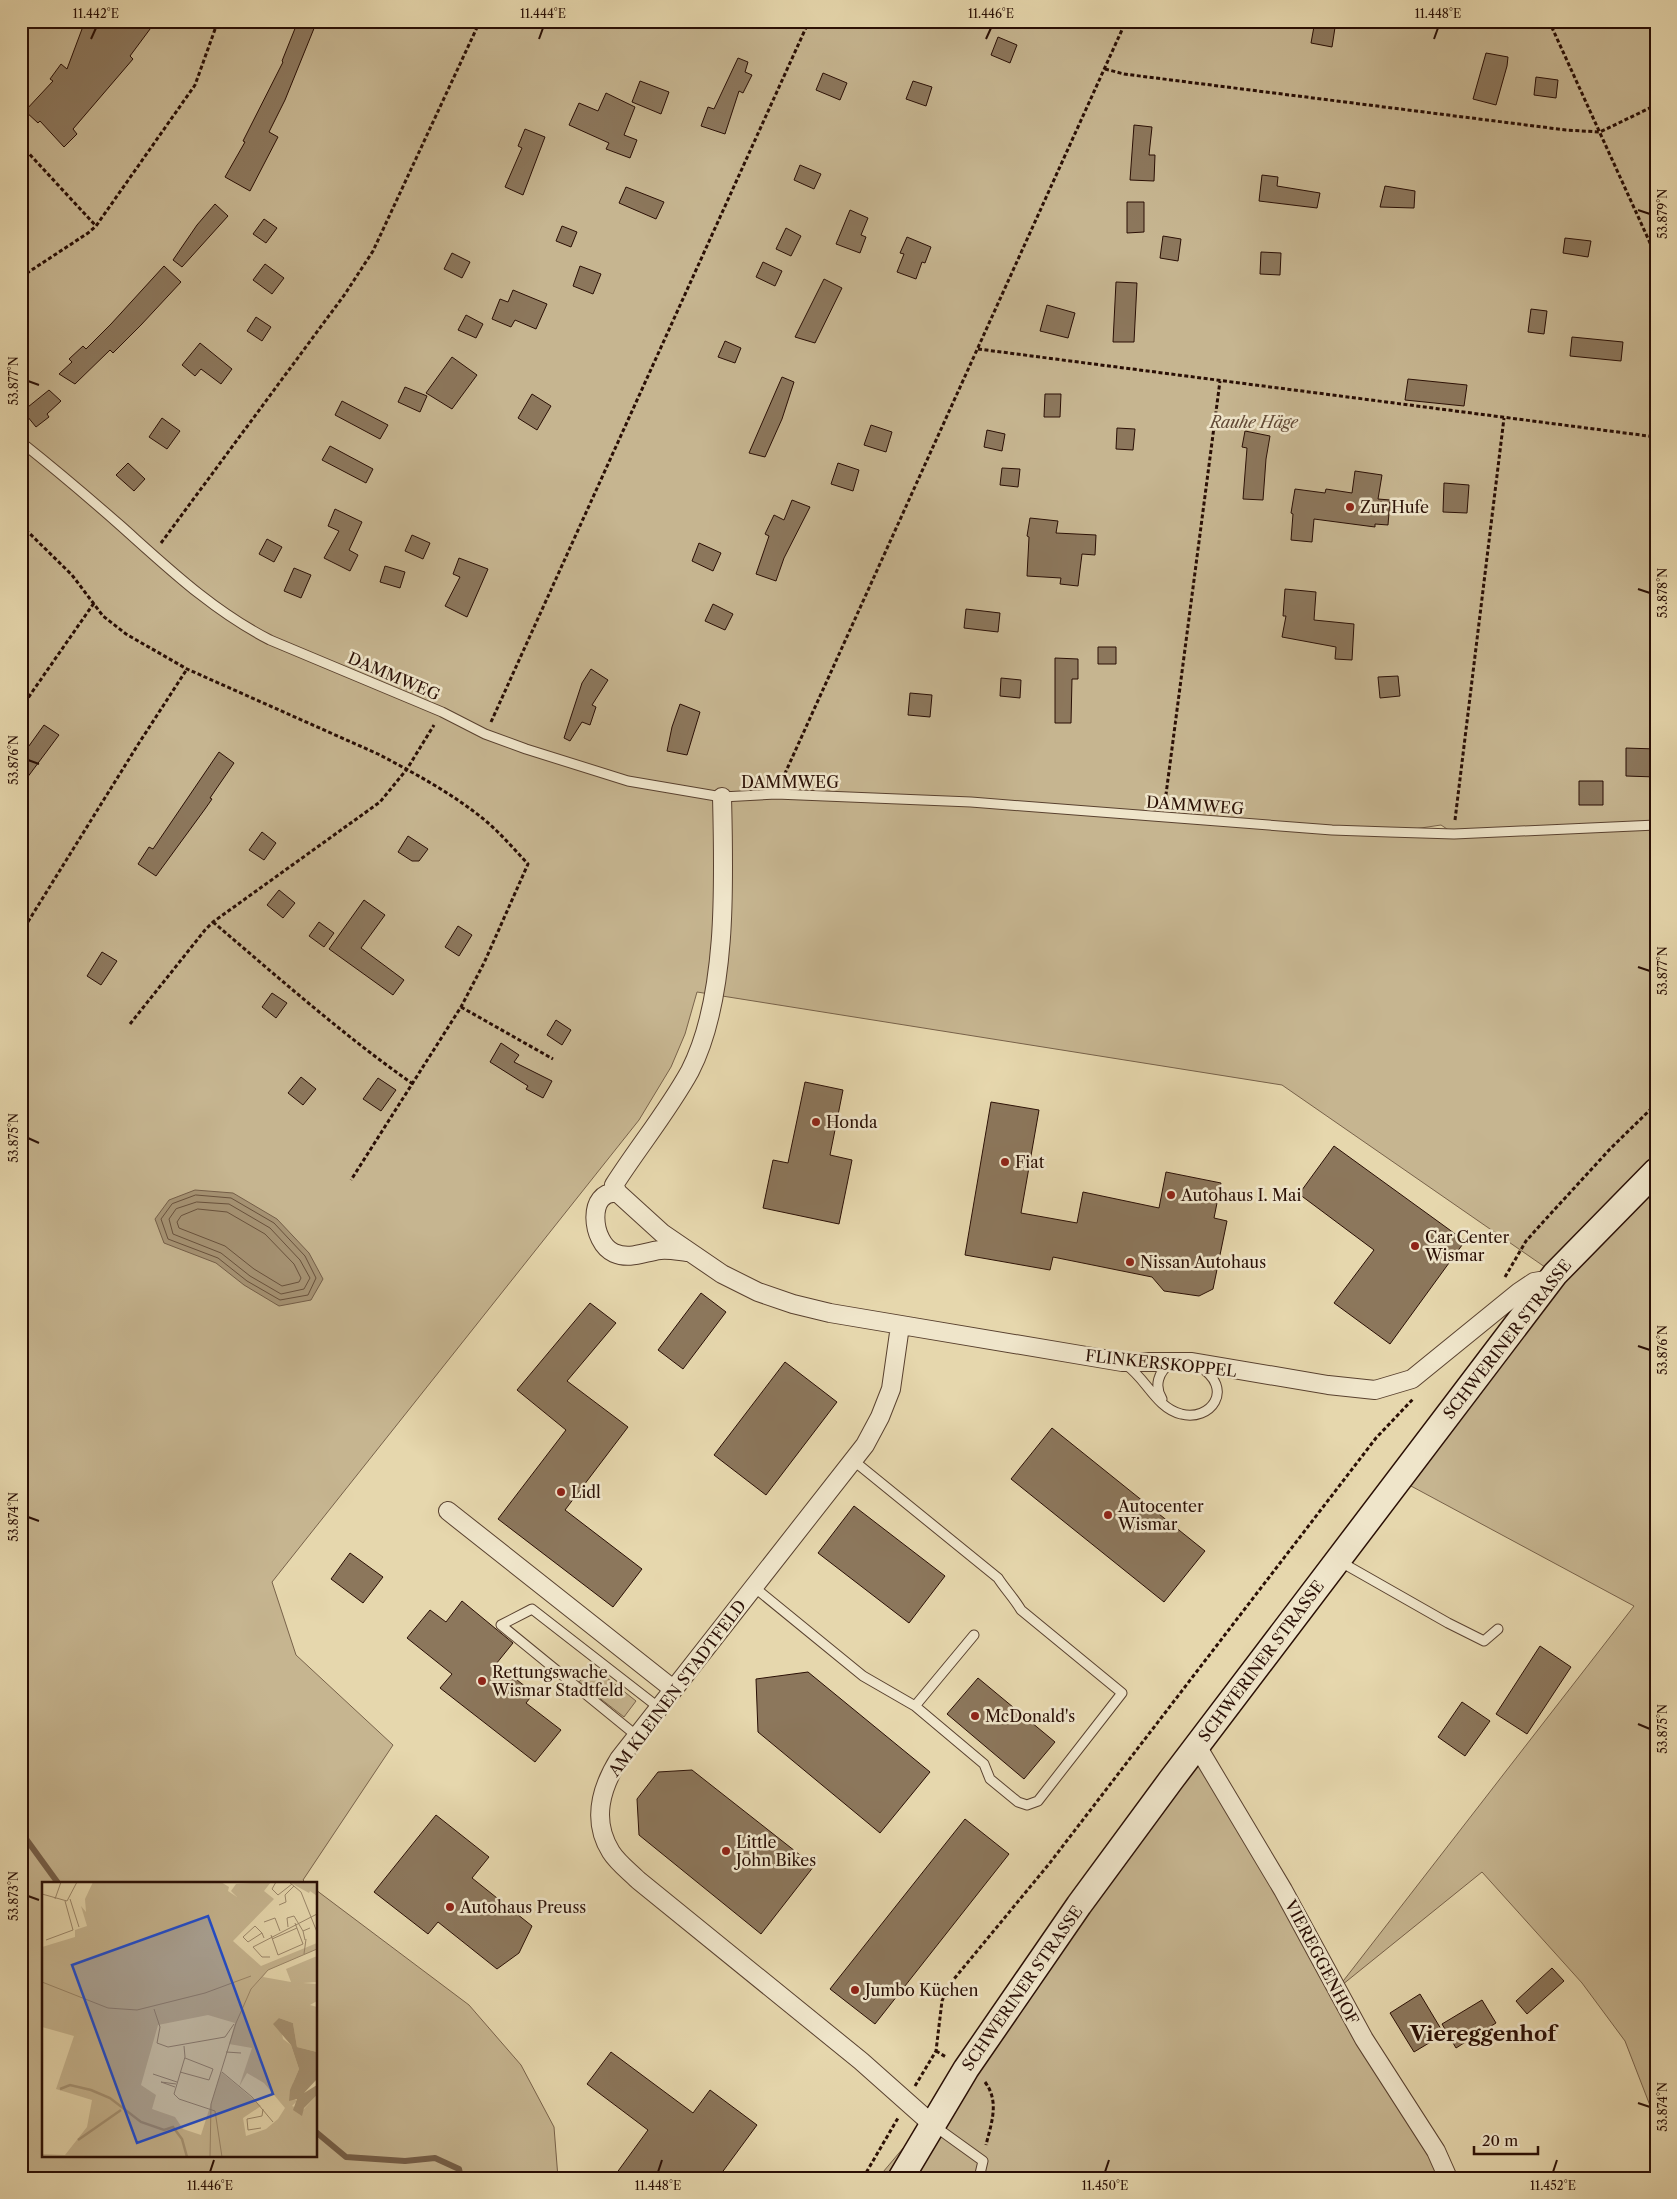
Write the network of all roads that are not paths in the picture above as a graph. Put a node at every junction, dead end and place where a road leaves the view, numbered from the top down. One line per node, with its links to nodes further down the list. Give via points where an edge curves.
1 (21, 442): 2 (lane, DAMMWEG, via 66,477 189,587 242,626 442,712 485,734 628,782)
2 (722, 797): 3 (lane, DAMMWEG, via 776,794 971,802 1332,830 1454,834); 5 (street, via 723,900 719,957 709,1015 690,1069 668,1108 614,1185)
3 (1656, 825)
4 (1656, 1171): 7 (main road, SCHWERINER STRASSE)
5 (618, 1193): 6 (street, FLINKERSKOPPEL, via 662,1233); 6 (street, FLINKERSKOPPEL, via 604,1195 596,1210 597,1233 604,1246 625,1256 661,1250)
6 (690, 1253): 8 (street, FLINKERSKOPPEL, via 758,1292 830,1313)
7 (1552, 1279): 11 (street, FLINKERSKOPPEL, via 1534,1282 1519,1292 1412,1379 1375,1390); 15 (main road, SCHWERINER STRASSE)
8 (900, 1326): 9 (street, FLINKERSKOPPEL); 13 (street, AM KLEINEN STADTFELD, via 891,1389 880,1417)
9 (1122, 1362): 10 (street, FLINKERSKOPPEL); 12 (lane, via 1141,1377)
10 (1174, 1362): 11 (street, FLINKERSKOPPEL); 12 (lane, via 1166,1367 1157,1387)
11 (1192, 1362): 12 (lane, via 1210,1375 1217,1385 1219,1392 1215,1402 1192,1415 1175,1412)
12 (1165, 1405)
13 (854, 1461): 16 (street, AM KLEINEN STADTFELD); 20 (lane, via 994,1574 1010,1591 1021,1610 1122,1693 1038,1801 1027,1806 990,1779 984,1764)
14 (448, 1511): 19 (street)
15 (1338, 1560): 17 (lane, via 1484,1641); 23 (main road, SCHWERINER STRASSE)
16 (754, 1588): 19 (street, AM KLEINEN STADTFELD); 20 (lane, via 863,1676)
17 (1498, 1629)
18 (974, 1635): 20 (lane)
19 (673, 1689): 21 (street, AM KLEINEN STADTFELD)
20 (915, 1706)
21 (658, 1708): 22 (street, AM KLEINEN STADTFELD); 22 (lane, via 532,1609 501,1625)
22 (637, 1736): 24 (street, AM KLEINEN STADTFELD, via 602,1790 601,1821 611,1852 638,1880 907,2100)
23 (1197, 1746): 24 (main road, SCHWERINER STRASSE, via 1079,1905 966,2069); 27 (street, VIEREGGENHOF, via 1283,1890 1364,2039 1436,2151)
24 (933, 2125): 25 (main road, SCHWERINER STRASSE); 26 (lane, via 983,2161)
25 (901, 2178)
26 (979, 2178)
27 (1448, 2178)

